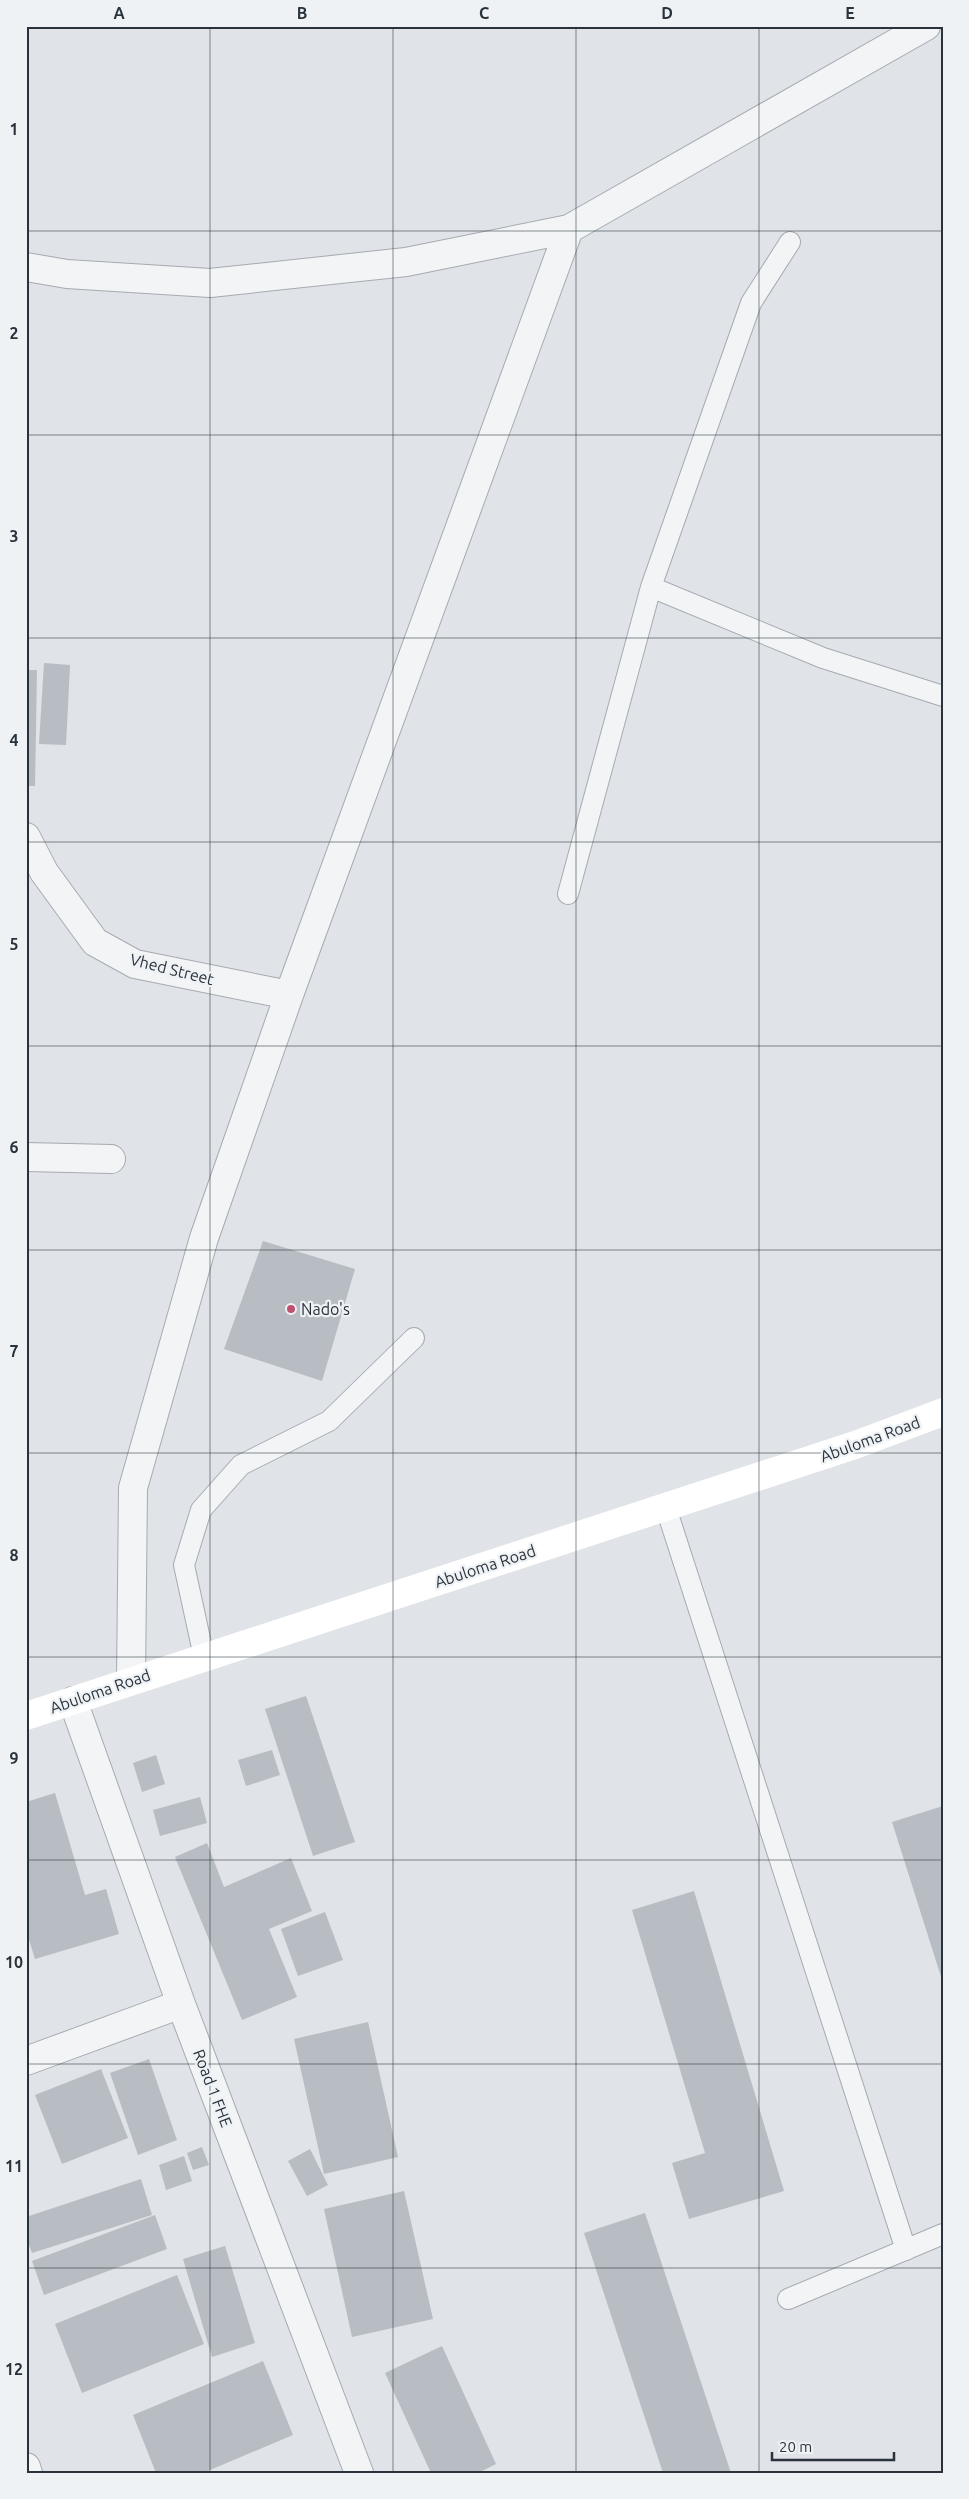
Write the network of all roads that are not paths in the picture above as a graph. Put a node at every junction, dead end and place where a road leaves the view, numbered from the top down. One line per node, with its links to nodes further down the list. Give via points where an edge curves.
1 (926, 26): 2 (street)
2 (569, 229): 4 (street, via 406,262 210,283 67,274); 9 (street)
3 (790, 242): 5 (lane, via 751,303)
4 (26, 267)
5 (651, 587): 6 (lane, via 823,658); 8 (lane)
6 (943, 696)
7 (26, 837): 9 (street, Vhed Street, via 44,872 95,942 135,964)
8 (568, 894)
9 (289, 995): 16 (street, via 204,1238 133,1488)
10 (26, 1157): 11 (street)
11 (111, 1159)
12 (414, 1338): 15 (lane, via 329,1421 241,1465 201,1510 184,1565)
13 (943, 1412): 14 (street, Abuloma Road)
14 (666, 1508): 15 (street, Abuloma Road); 22 (lane)
15 (204, 1657): 16 (street, Abuloma Road)
16 (132, 1680): 17 (street, Abuloma Road)
17 (73, 1701): 18 (street, Abuloma Road); 19 (street, Road 1 FHE)
18 (26, 1716)
19 (181, 2004): 20 (street); 26 (street, Road 1 FHE)
20 (26, 2062)
21 (943, 2234): 22 (lane)
22 (906, 2250): 23 (lane)
23 (788, 2299)
24 (26, 2468): 25 (street)
25 (28, 2473)
26 (359, 2473)

